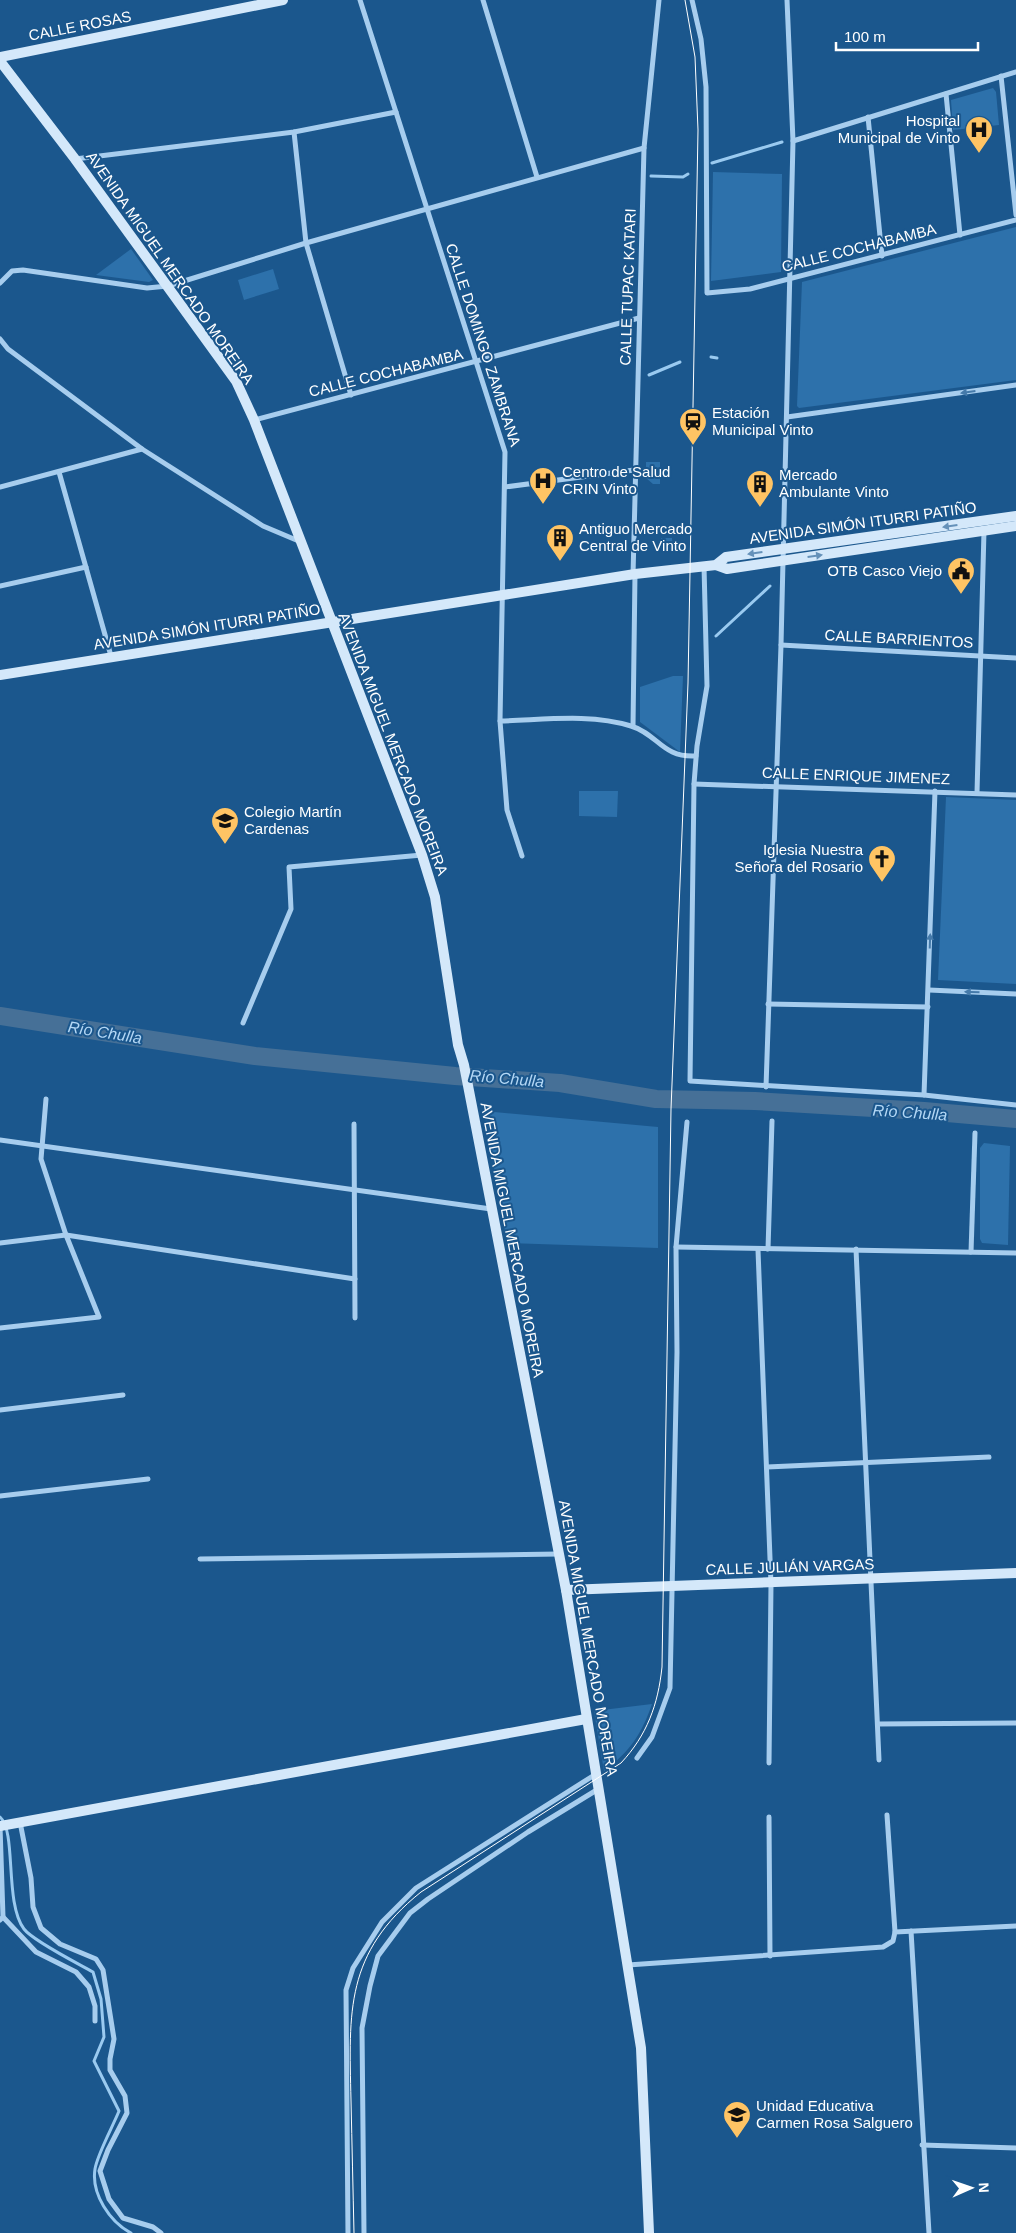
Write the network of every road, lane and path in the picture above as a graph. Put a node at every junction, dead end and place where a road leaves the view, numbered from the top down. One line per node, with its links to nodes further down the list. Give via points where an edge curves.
1 (282, 0): 7 (main road, CALLE ROSAS)
2 (360, 0): 11 (street, CALLE DOMINGO ZAMBRANA)
3 (483, 0): 17 (street)
4 (659, 0): 15 (street, CALLE TUPAC KATARI)
5 (692, 0): 24 (street, CALLE COCHABAMBA, via 701,40 706,87 707,293 750,289)
6 (788, 0): 14 (street)
7 (0, 59): 16 (main road, AVENIDA MIGUEL MERCADO MOREIRA)
8 (1016, 72): 9 (street)
9 (1002, 76): 10 (street); 19 (street)
10 (946, 94): 12 (street); 21 (street)
11 (396, 112): 13 (street); 18 (street, CALLE DOMINGO ZAMBRANA)
12 (868, 118): 14 (street); 23 (street)
13 (294, 132): 16 (street); 22 (street)
14 (793, 141): 24 (street)
15 (644, 148): 17 (street); 27 (street, CALLE TUPAC KATARI)
16 (75, 159): 26 (main road, AVENIDA MIGUEL MERCADO MOREIRA)
17 (536, 177): 18 (street)
18 (426, 209): 22 (street); 29 (street, CALLE DOMINGO ZAMBRANA)
19 (1016, 215)
20 (1016, 220): 21 (street, CALLE COCHABAMBA)
21 (960, 234): 23 (street, CALLE COCHABAMBA)
22 (306, 243): 26 (street); 31 (street)
23 (882, 256): 24 (street, CALLE COCHABAMBA)
24 (790, 279): 32 (street)
25 (0, 283): 26 (street, via 12,271 23,270 146,288)
26 (168, 286): 33 (main road, AVENIDA MIGUEL MERCADO MOREIRA, via 236,381)
27 (639, 318): 29 (street, CALLE COCHABAMBA); 35 (street, CALLE TUPAC KATARI)
28 (0, 339): 34 (street, via 8,349)
29 (477, 362): 31 (street, CALLE COCHABAMBA); 38 (street, CALLE DOMINGO ZAMBRANA, via 505,452)
30 (1016, 385): 32 (street, one-way to 32)
31 (351, 395): 33 (street, CALLE COCHABAMBA)
32 (787, 417): 43 (street)
33 (254, 420): 42 (main road, AVENIDA MIGUEL MERCADO MOREIRA)
34 (142, 449): 36 (street); 42 (street, via 263,526)
35 (634, 470): 38 (street); 48 (street, CALLE TUPAC KATARI)
36 (59, 472): 37 (street); 47 (street)
37 (0, 487)
38 (505, 487): 50 (street, CALLE DOMINGO ZAMBRANA)
39 (1016, 516): 40 (main road, AVENIDA SIMÓN ITURRI PATIÑO)
40 (984, 526): 41 (main road, AVENIDA SIMÓN ITURRI PATIÑO); 43 (main road, AVENIDA SIMÓN ITURRI PATIÑO, one-way to 43); 44 (main road, AVENIDA SIMÓN ITURRI PATIÑO, one-way to 40); 54 (street)
41 (1016, 526)
42 (302, 542): 51 (main road, AVENIDA MIGUEL MERCADO MOREIRA)
43 (783, 549): 44 (street); 45 (main road, AVENIDA SIMÓN ITURRI PATIÑO, one-way to 45, via 726,557)
44 (783, 560): 45 (main road, AVENIDA SIMÓN ITURRI PATIÑO, via 726,569); 52 (street)
45 (716, 564): 46 (main road, AVENIDA SIMÓN ITURRI PATIÑO)
46 (704, 566): 48 (main road, AVENIDA SIMÓN ITURRI PATIÑO); 59 (street, via 706,686)
47 (86, 568): 49 (street); 53 (street)
48 (634, 575): 50 (main road, AVENIDA SIMÓN ITURRI PATIÑO); 58 (street, CALLE TUPAC KATARI)
49 (0, 586)
50 (503, 596): 51 (main road, AVENIDA SIMÓN ITURRI PATIÑO); 57 (street, CALLE DOMINGO ZAMBRANA)
51 (331, 623): 53 (main road, AVENIDA SIMÓN ITURRI PATIÑO); 65 (main road, AVENIDA MIGUEL MERCADO MOREIRA)
52 (781, 645): 54 (street, CALLE BARRIENTOS); 61 (street)
53 (111, 656): 56 (main road, AVENIDA SIMÓN ITURRI PATIÑO)
54 (981, 657): 55 (street, CALLE BARRIENTOS); 63 (street)
55 (1016, 658)
56 (0, 675)
57 (500, 721): 58 (street, via 597,719); 66 (street, CALLE DOMINGO ZAMBRANA, via 507,810)
58 (633, 726): 59 (street, via 679,757)
59 (696, 756): 60 (street)
60 (694, 784): 61 (street, CALLE ENRIQUE JIMENEZ); 72 (street, via 690,1081)
61 (776, 786): 62 (street, CALLE ENRIQUE JIMENEZ); 69 (street)
62 (935, 792): 63 (street, CALLE ENRIQUE JIMENEZ); 67 (street, one-way to 62)
63 (977, 792): 64 (street, CALLE ENRIQUE JIMENEZ)
64 (1016, 795)
65 (422, 855): 71 (street, via 290,867 291,909); 83 (main road, AVENIDA MIGUEL MERCADO MOREIRA, via 434,897 458,1045)
66 (522, 856)
67 (929, 990): 68 (street, one-way to 67); 70 (street)
68 (1016, 994)
69 (768, 1004): 70 (street); 72 (street)
70 (928, 1007): 73 (street)
71 (243, 1023)
72 (766, 1087): 73 (street)
73 (924, 1096): 75 (street)
74 (46, 1099): 81 (street)
75 (1016, 1105)
76 (772, 1121): 87 (street)
77 (687, 1122): 86 (street)
78 (354, 1124): 82 (street)
79 (975, 1133): 90 (street)
80 (0, 1140): 81 (street)
81 (42, 1147): 82 (street); 84 (street, via 41,1159)
82 (354, 1190): 83 (street); 92 (street)
83 (491, 1209): 102 (main road, AVENIDA MIGUEL MERCADO MOREIRA)
84 (66, 1235): 85 (street); 92 (street); 94 (street, via 99,1317)
85 (0, 1243)
86 (676, 1247): 89 (street); 107 (street, via 677,1352)
87 (768, 1249): 88 (street); 89 (street)
88 (856, 1249): 90 (street); 98 (street)
89 (758, 1250): 99 (street)
90 (971, 1252): 91 (street)
91 (1016, 1253)
92 (355, 1279): 93 (street)
93 (355, 1318)
94 (0, 1328)
95 (123, 1395): 96 (street)
96 (0, 1410)
97 (989, 1457): 98 (street)
98 (865, 1461): 99 (street); 105 (street)
99 (767, 1467): 106 (street)
100 (148, 1479): 101 (street)
101 (0, 1496)
102 (559, 1554): 103 (street); 108 (main road, AVENIDA MIGUEL MERCADO MOREIRA)
103 (200, 1559)
104 (1016, 1573): 105 (main road, CALLE JULIÁN VARGAS)
105 (872, 1579): 106 (main road, CALLE JULIÁN VARGAS); 111 (street)
106 (772, 1584): 107 (main road, CALLE JULIÁN VARGAS); 114 (street)
107 (671, 1587): 108 (main road, CALLE JULIÁN VARGAS); 112 (street, via 670,1688 652,1737)
108 (566, 1590): 109 (main road, AVENIDA MIGUEL MERCADO MOREIRA)
109 (586, 1719): 115 (main road, AVENIDA MIGUEL MERCADO MOREIRA); 119 (main road)
110 (1016, 1723): 111 (street)
111 (878, 1724): 113 (street)
112 (637, 1758)
113 (879, 1760)
114 (769, 1763)
115 (597, 1774): 116 (main road, AVENIDA MIGUEL MERCADO MOREIRA); 131 (street, via 416,1888 382,1922 353,1968 346,1990)
116 (600, 1788): 126 (main road, AVENIDA MIGUEL MERCADO MOREIRA); 132 (street, via 428,1899 410,1913 378,1956 362,2028)
117 (887, 1815): 124 (street)
118 (769, 1817): 125 (street)
119 (20, 1822): 120 (main road); 130 (street, via 33,1907 41,1928 60,1944 96,1959 103,1970 114,2038 110,2070 124,2096 127,2113 100,2171 109,2199 123,2218 153,2227)
120 (2, 1826): 121 (street)
121 (2, 1919): 127 (street, via 36,1952 76,1972 89,1987 95,2006)
122 (1016, 1926): 123 (street)
123 (910, 1931): 124 (street); 128 (street)
124 (895, 1932): 125 (street, via 893,1941 883,1947)
125 (770, 1956): 126 (street)
126 (628, 1966): 133 (main road, AVENIDA MIGUEL MERCADO MOREIRA, via 642,2063)
127 (95, 2022)
128 (922, 2145): 129 (street); 134 (street)
129 (1016, 2148)
130 (160, 2233)
131 (348, 2233)
132 (364, 2233)
133 (649, 2233)
134 (929, 2233)

